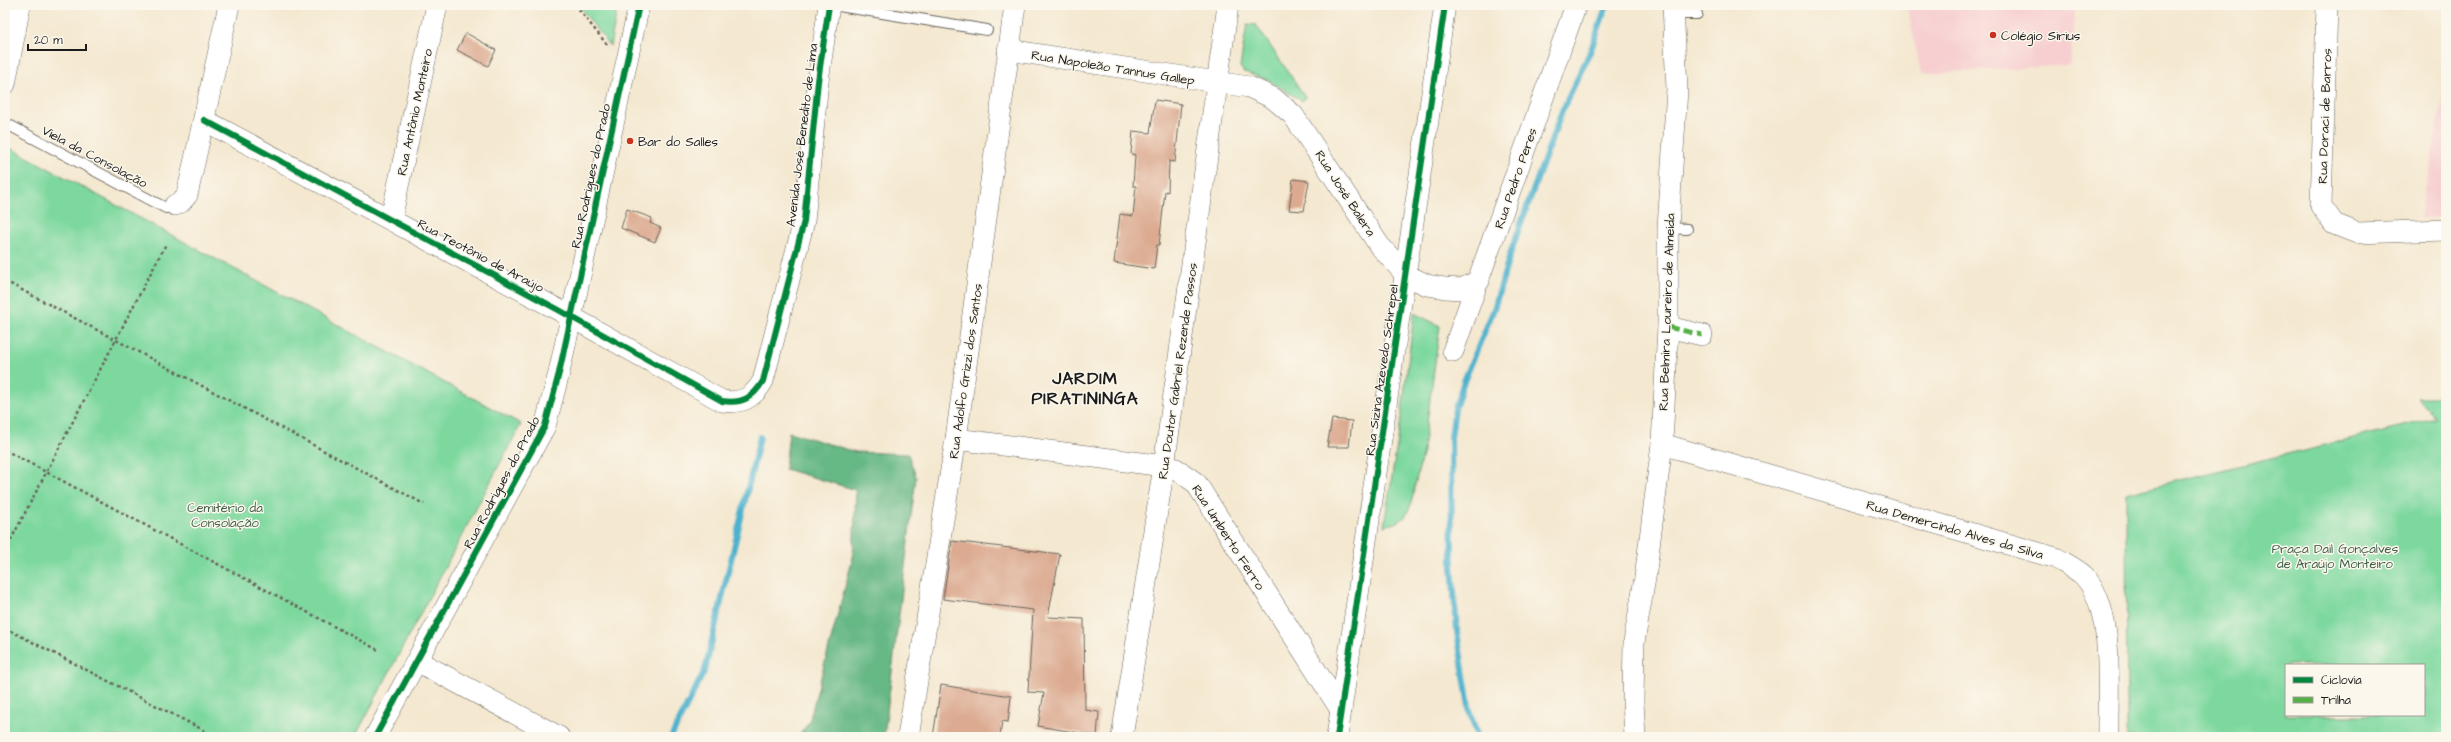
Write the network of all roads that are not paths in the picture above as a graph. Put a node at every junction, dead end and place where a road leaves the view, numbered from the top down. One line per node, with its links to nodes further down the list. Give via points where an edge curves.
1 (20, 5): 17 (street)
2 (229, 5): 18 (street)
3 (437, 5): 21 (street, Rua Antônio Monteiro)
4 (639, 5): 25 (street, Rua Rodrigues do Prado)
5 (829, 5): 29 (street, Avenida José Benedito de Lima, via 818,81 804,220 763,381 757,392)
6 (833, 5): 14 (lane)
7 (1015, 5): 15 (street, Rua Adolfo Grizzi dos Santos)
8 (1228, 5): 16 (street, Rua Doutor Gabriel Rezende Passos)
9 (1445, 5): 23 (street, Rua Sizina Azevedo Schrepel)
10 (1576, 5): 24 (street, Rua Pedro Peres)
11 (2327, 5): 22 (street, Rua Doraci de Barros, via 2321,206 2334,224 2357,232)
12 (1674, 9): 13 (lane); 26 (street, Rua Belmira Loureiro de Almeida, via 1678,228)
13 (1697, 14)
14 (986, 30)
15 (1008, 50): 16 (street, Rua Napoleão Tannus Gallep); 30 (street, Rua Adolfo Grizzi dos Santos)
16 (1217, 83): 23 (street, Rua José Balera, via 1260,91 1282,104 1293,115 1379,245); 32 (street, Rua Doutor Gabriel Rezende Passos)
17 (5, 84)
18 (204, 120): 20 (street, via 187,195); 21 (street, Rua Teotônio de Araújo)
19 (5, 123): 20 (lane, Viela da Consolação, via 166,208)
20 (174, 205)
21 (391, 219): 25 (street, Rua Teotônio de Araújo)
22 (2446, 230)
23 (1406, 275): 24 (street, Rua José Balera, via 1427,285 1445,288 1461,288); 33 (street, Rua Sizina Azevedo Schrepel)
24 (1479, 281): 28 (street, Rua Pedro Peres)
25 (571, 316): 29 (street, Rua Teotônio de Araújo, via 722,401 736,403); 35 (street, Rua Rodrigues do Prado, via 545,426)
26 (1668, 327): 27 (street); 31 (street, Rua Belmira Loureiro de Almeida)
27 (1702, 335)
28 (1453, 351)
29 (747, 400)
30 (956, 439): 32 (street, Rua Umberto Ferro); 39 (street, Rua Adolfo Grizzi dos Santos)
31 (1662, 444): 42 (street, Rua Belmira Loureiro de Almeida, via 1634,642); 43 (street, Rua Demercindo Alves da Silva, via 2056,558 2084,576 2100,600 2105,623)
32 (1164, 466): 34 (street, Rua Umberto Ferro, via 1176,469 1196,483); 40 (street, Rua Doutor Gabriel Rezende Passos)
33 (1351, 645): 34 (street, via 1345,658 1336,664 1327,666); 36 (street, Rua Sizina Azevedo Schrepel)
34 (1305, 656): 36 (street, Rua Umberto Ferro)
35 (417, 661): 37 (street, Rua Rodrigues do Prado); 38 (street)
36 (1341, 710): 41 (street, Rua Sizina Azevedo Schrepel)
37 (375, 737)
38 (559, 737)
39 (908, 737)
40 (1122, 737)
41 (1337, 737)
42 (1635, 737)
43 (2108, 737)

